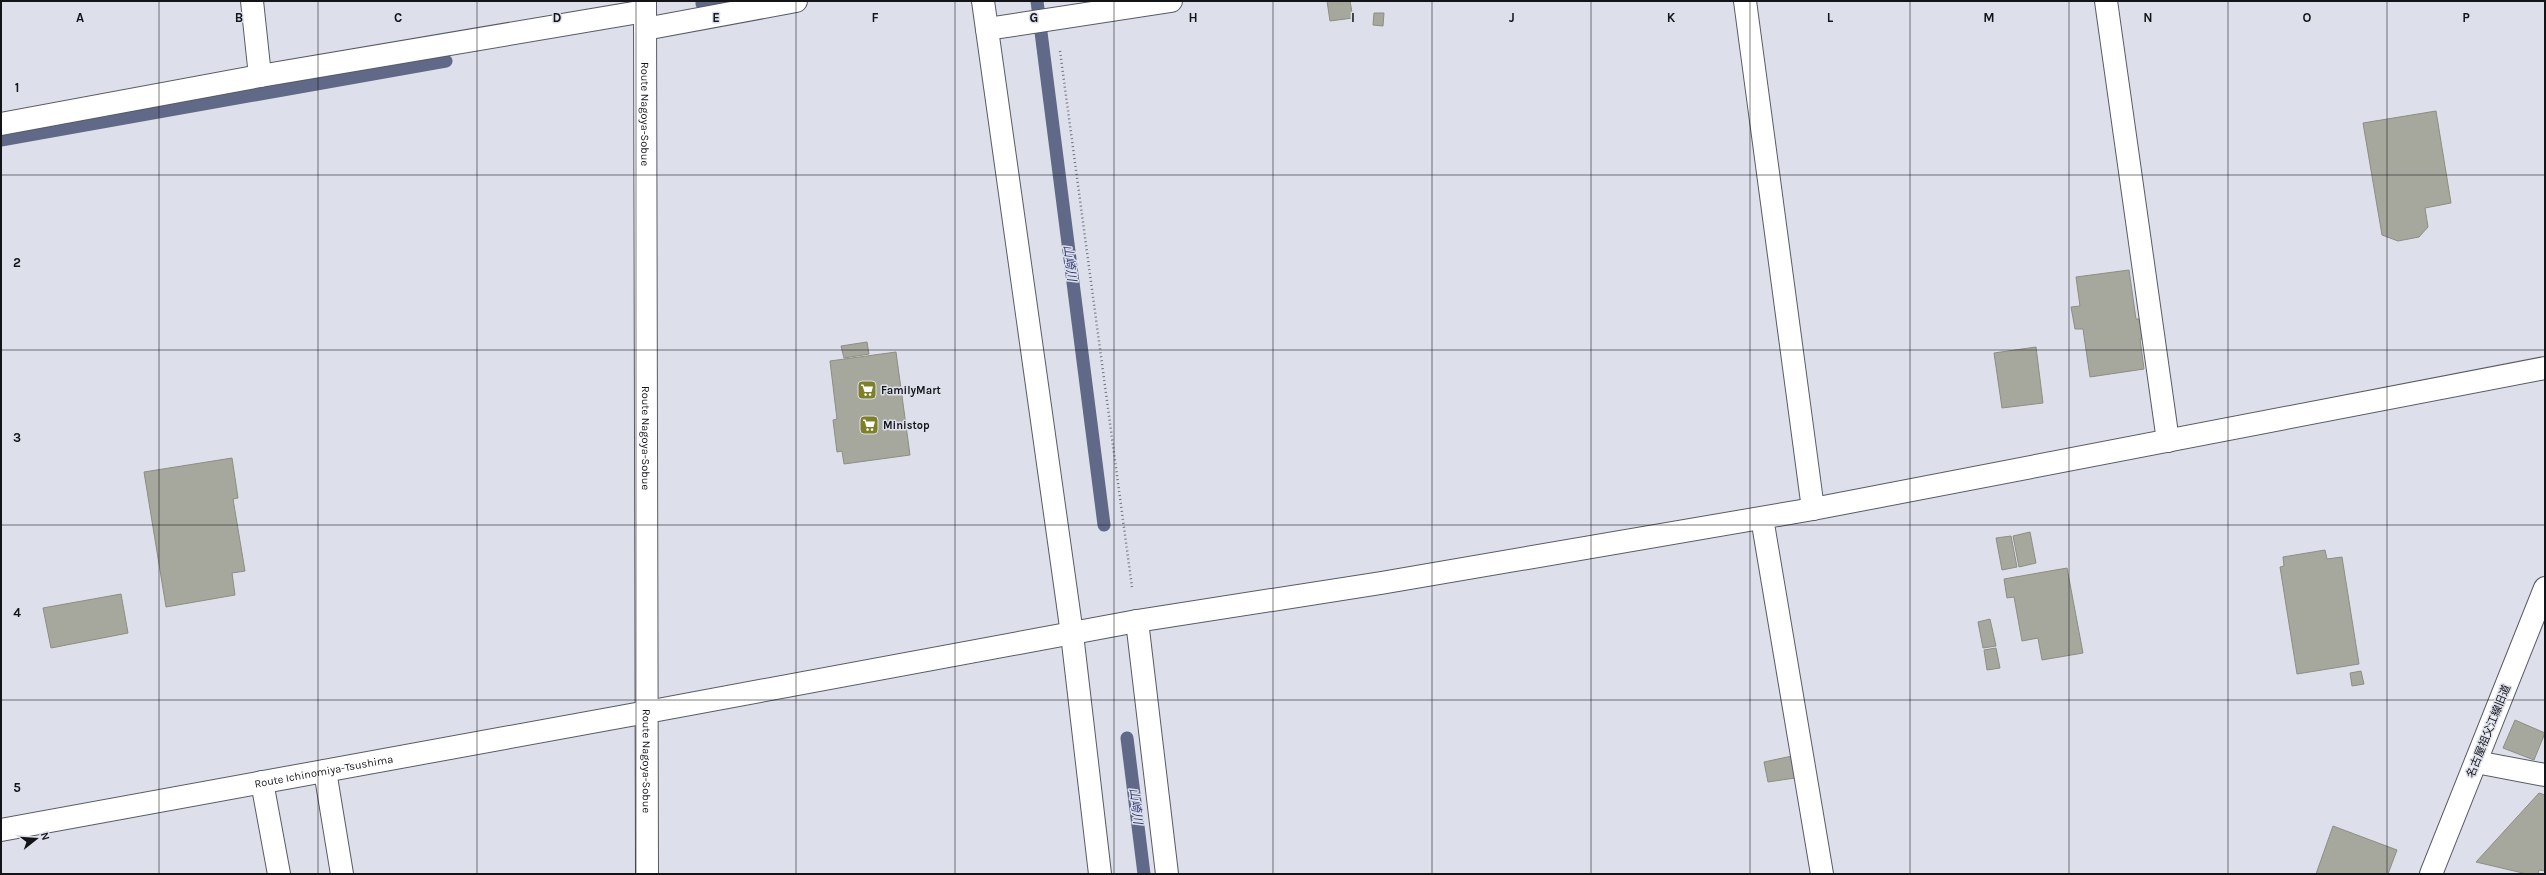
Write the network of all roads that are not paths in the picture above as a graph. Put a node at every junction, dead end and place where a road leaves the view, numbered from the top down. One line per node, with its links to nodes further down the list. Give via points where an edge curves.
1 (252, 1): 10 (street)
2 (796, 1): 7 (street)
3 (983, 1): 9 (street)
4 (1171, 1): 8 (street)
5 (1744, 1): 14 (street)
6 (2106, 1): 13 (street)
7 (645, 13): 10 (street); 19 (street, Route Nagoya-Sobue)
8 (1065, 14): 9 (street)
9 (987, 29): 18 (street)
10 (260, 76): 11 (street)
11 (1, 124)
12 (2545, 368): 13 (street, Route Ichinomiya-Tsushima)
13 (2168, 440): 14 (street, Route Ichinomiya-Tsushima)
14 (1813, 508): 15 (street, Route Ichinomiya-Tsushima)
15 (1762, 518): 17 (street, Route Ichinomiya-Tsushima); 30 (street)
16 (2545, 588): 20 (street, 名古屋祖父江線旧道)
17 (1137, 621): 18 (street, Route Ichinomiya-Tsushima); 29 (street)
18 (1072, 634): 19 (street, Route Ichinomiya-Tsushima); 28 (street)
19 (647, 712): 21 (street, Route Ichinomiya-Tsushima); 27 (street, Route Nagoya-Sobue)
20 (2476, 762): 22 (street); 31 (street, 名古屋祖父江線旧道)
21 (325, 771): 23 (street, Route Ichinomiya-Tsushima); 26 (street)
22 (2545, 775)
23 (262, 782): 24 (street, Route Ichinomiya-Tsushima); 25 (street)
24 (1, 830)
25 (279, 874)
26 (342, 874)
27 (647, 874)
28 (1100, 874)
29 (1167, 874)
30 (1822, 874)
31 (2431, 874)

